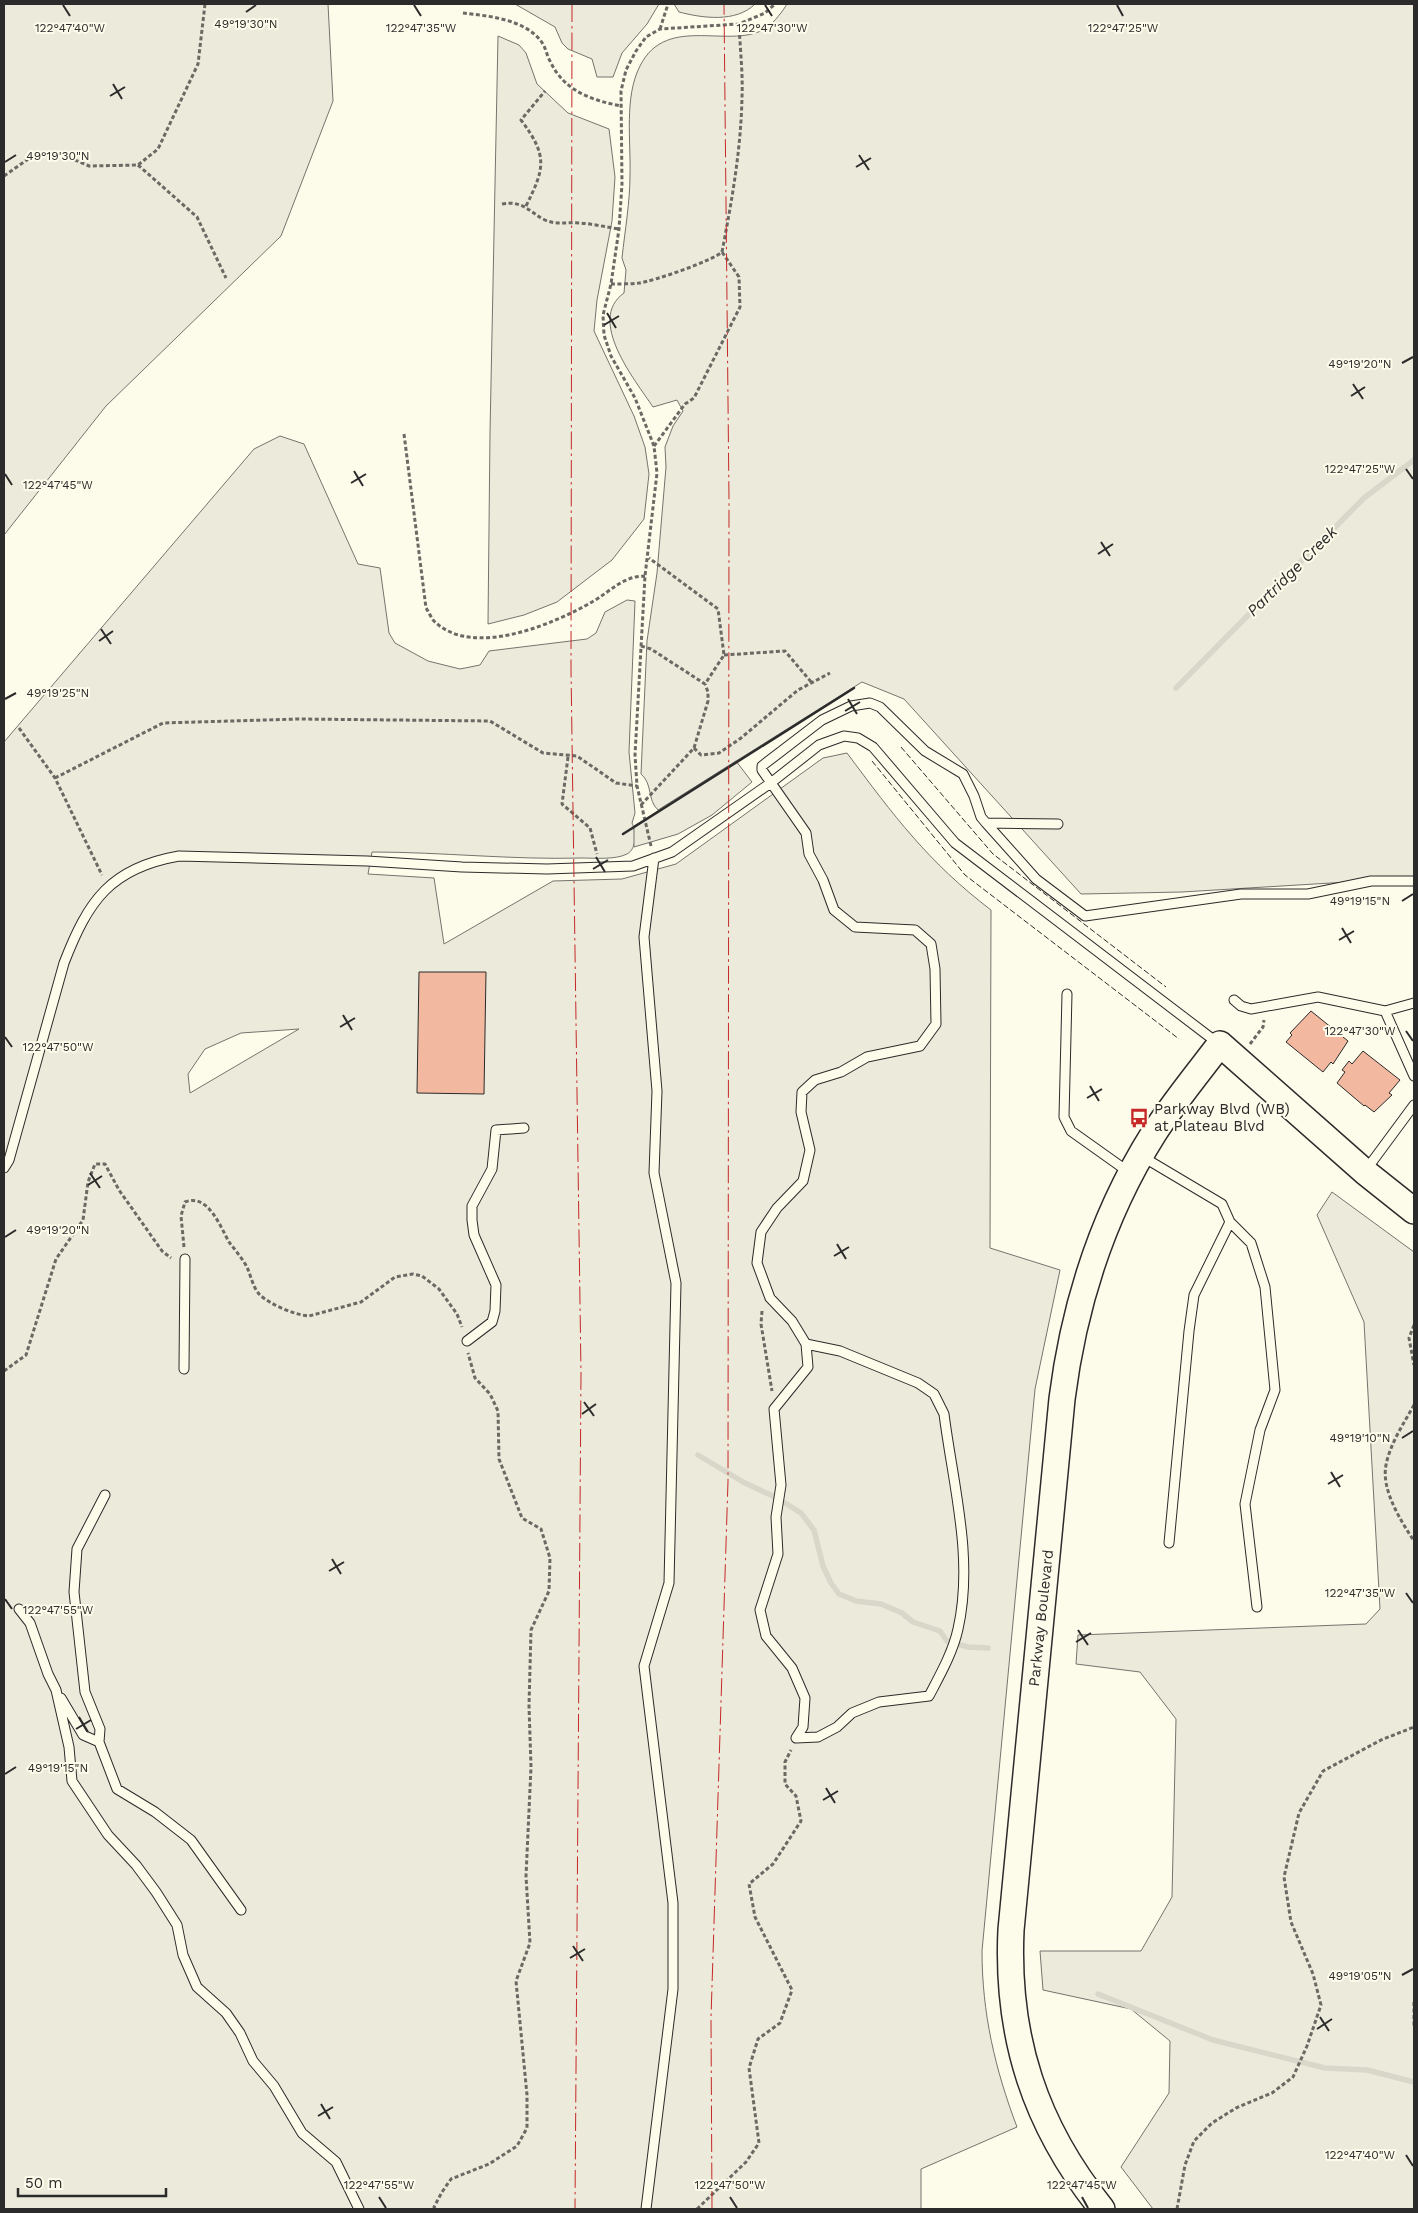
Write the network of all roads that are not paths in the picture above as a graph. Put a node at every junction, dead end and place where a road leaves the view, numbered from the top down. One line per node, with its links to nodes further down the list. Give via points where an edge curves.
1 (772, 782): 2 (lane, via 762,770 765,762 822,720 851,706 870,703 880,707 925,751 963,774); 4 (lane, via 672,852); 10 (lane, via 818,745 844,736 858,738 873,747 955,843); 21 (lane, via 806,832 809,854 824,880 834,910 855,927 915,930 931,944 935,969 936,1024 920,1046 867,1057 841,1072 815,1080 802,1092 801,1112 810,1150 803,1181 777,1208 761,1232 757,1263 770,1298 792,1322)
2 (986, 823): 3 (lane); 5 (lane, via 1036,880 1085,916 1241,894 1308,894 1371,881)
3 (1058, 824)
4 (654, 858): 15 (lane, via 634,866 601,868 462,867 179,856 140,866 107,887 74,936); 31 (lane, via 644,937 657,1091 654,1173 676,1283 668,1583 644,1666 673,1903 673,1989)
5 (1414, 881)
6 (1067, 994): 14 (lane, via 1064,1117 1071,1131)
7 (1234, 1000): 9 (lane, via 1251,1009 1318,997)
8 (1414, 1003): 9 (lane)
9 (1385, 1011): 11 (lane)
10 (1220, 1044): 14 (street, Parkway Boulevard, via 1170,1110); 16 (street)
11 (1414, 1076)
12 (1414, 1105): 16 (lane)
13 (524, 1128): 20 (lane, via 496,1130 492,1169 472,1206 474,1235 496,1285 496,1310 492,1322)
14 (1136, 1164): 18 (lane, via 1222,1204); 32 (street, Parkway Boulevard, via 1091,1264 1069,1354 1010,1948 1015,2020 1032,2088 1060,2150)
15 (4, 1168)
16 (1365, 1172): 17 (street)
17 (1414, 1211)
18 (1230, 1222): 24 (lane, via 1194,1296); 25 (lane, via 1251,1243 1265,1287 1275,1390 1260,1430 1245,1504)
19 (185, 1259): 22 (lane)
20 (467, 1341)
21 (806, 1344): 21 (lane, via 840,1350 918,1383 934,1394 944,1414 966,1567 958,1630 929,1696 879,1702 852,1713 837,1727 818,1737 796,1738 803,1727 805,1698 792,1668 766,1636 760,1610 778,1554 776,1517 781,1485 774,1409 808,1367)
22 (184, 1369)
23 (106, 1495): 28 (lane, via 77,1549 74,1592 85,1692 100,1730)
24 (1169, 1543)
25 (1257, 1607)
26 (20, 1609): 27 (lane, via 30,1623)
27 (56, 1690): 28 (lane, via 83,1735); 30 (lane, via 69,1747 72,1782 108,1835 156,1892 177,1925 184,1955 197,1987 226,2013 253,2061 274,2086 302,2133 336,2162)
28 (99, 1742): 29 (lane, via 117,1789 155,1812 191,1840)
29 (241, 1910)
30 (359, 2209)
31 (646, 2209)
32 (1102, 2209)

